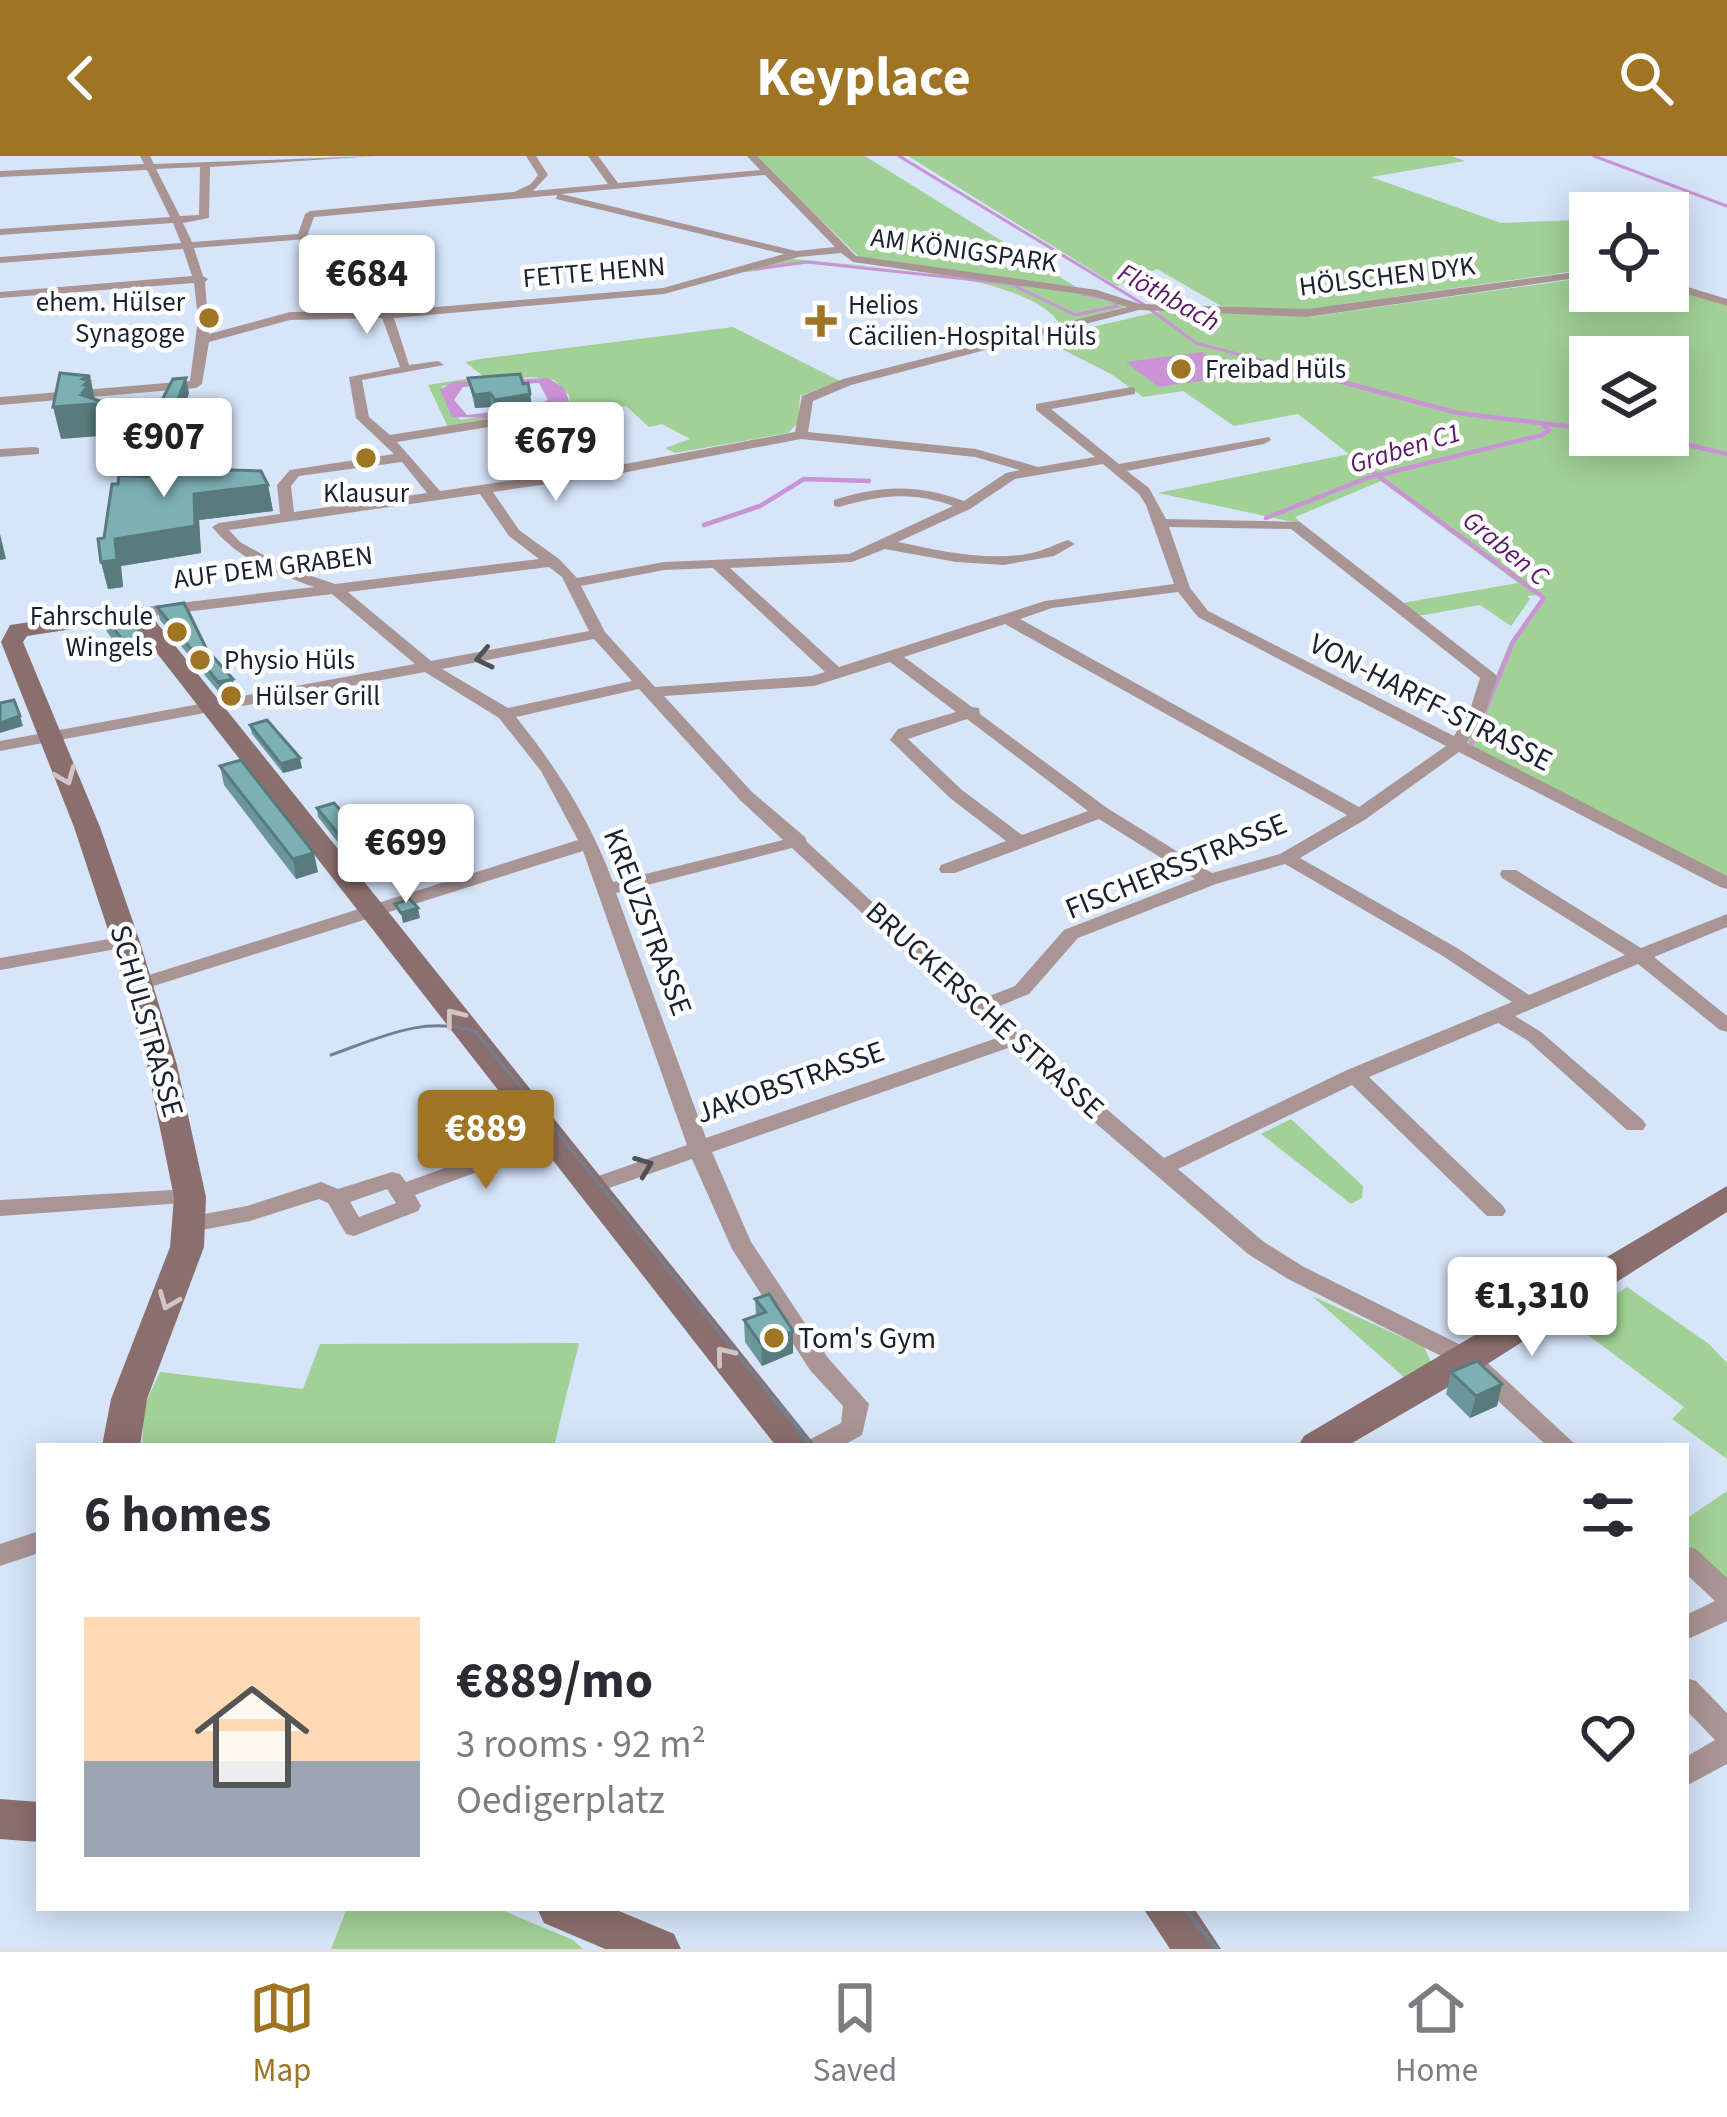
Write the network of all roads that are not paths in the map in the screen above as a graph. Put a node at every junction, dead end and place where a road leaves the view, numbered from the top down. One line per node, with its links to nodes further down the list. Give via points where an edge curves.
1 (48, 156): 10 (street)
2 (371, 156): 7 (street)
3 (531, 156): 14 (street, via 543,175)
4 (594, 156): 5 (street); 13 (street)
5 (604, 156)
6 (752, 156): 11 (street, AM KÖNIGSPARK)
7 (293, 158): 9 (street)
8 (148, 161): 9 (street); 10 (street); 15 (street)
9 (205, 164): 15 (street, via 204,218)
10 (36, 172): 12 (street)
11 (763, 172): 13 (street); 18 (street, AM KÖNIGSPARK)
12 (0, 174)
13 (615, 186): 14 (street)
14 (540, 189): 17 (street, via 310,214 302,237); 19 (street)
15 (179, 220): 16 (street); 17 (street)
16 (0, 232)
17 (192, 246): 20 (street); 22 (street)
18 (842, 250): 19 (street, FETTE HENN); 26 (street, AM KÖNIGSPARK, via 853,260 1097,292)
19 (798, 254): 27 (street, FETTE HENN, via 664,291)
20 (0, 260)
21 (1569, 276): 26 (street, HÖLSCHEN DYK, via 1306,313)
22 (202, 279): 24 (street); 28 (street)
23 (1689, 291): 25 (street)
24 (0, 295)
25 (1727, 303)
26 (1146, 307): 33 (street, HÖLSCHEN DYK, via 847,382 808,399)
27 (387, 315): 28 (street, FETTE HENN, via 270,318); 29 (street)
28 (206, 339): 32 (street, via 196,384)
29 (404, 364)
30 (438, 365): 34 (street, via 356,377 363,418)
31 (1131, 391): 39 (street, VON-HARFF-STRASSE, via 1041,407)
32 (0, 400)
33 (801, 435): 40 (street); 41 (street, via 976,453)
34 (386, 440): 38 (street); 40 (street, via 564,411)
35 (1264, 440): 39 (street)
36 (5, 447): 37 (street)
37 (34, 451)
38 (405, 457): 43 (street); 46 (street, via 295,473 284,485)
39 (1109, 465): 41 (street); 47 (street, VON-HARFF-STRASSE, via 1144,490)
40 (622, 469): 42 (street)
41 (1033, 470): 45 (street)
42 (484, 489): 43 (street); 50 (street, BRUCKERSCHE STRASSE, via 514,533)
43 (436, 496): 46 (street)
44 (838, 503): 45 (street, via 910,488)
45 (965, 506): 48 (street)
46 (288, 517): 54 (street, KREUZSTRASSE, via 219,527 280,570)
47 (1162, 523): 53 (street, VON-HARFF-STRASSE); 68 (street, FISCHERSSTRASSE, via 1295,525 1489,677)
48 (888, 545): 49 (street, via 970,558); 51 (street, via 836,561)
49 (1039, 554)
50 (554, 561): 52 (street, BRUCKERSCHE STRASSE); 54 (street, AUF DEM GRABEN)
51 (718, 565): 52 (street); 61 (street)
52 (573, 583): 58 (street, BRUCKERSCHE STRASSE)
53 (1183, 587): 56 (street); 68 (street, VON-HARFF-STRASSE, via 1223,626)
54 (337, 590): 55 (street, AUF DEM GRABEN); 60 (street, KREUZSTRASSE)
55 (137, 613): 57 (street, AUF DEM GRABEN); 63 (street)
56 (1005, 617): 59 (street); 70 (street)
57 (6, 626): 66 (street, SCHULSTRASSE)
58 (598, 634): 60 (street, one-way to 60); 62 (street, BRUCKERSCHE STRASSE)
59 (894, 657): 61 (street); 64 (street)
60 (431, 669): 63 (street); 65 (street, KREUZSTRASSE)
61 (838, 675): 62 (street)
62 (647, 688): 65 (street); 71 (street, BRUCKERSCHE STRASSE, via 704,754)
63 (208, 708): 66 (street); 80 (street)
64 (973, 712): 69 (street); 72 (street, via 899,740)
65 (505, 714): 73 (street, KREUZSTRASSE, via 549,770)
66 (49, 734): 67 (street); 82 (street, SCHULSTRASSE, one-way to 82)
67 (0, 746)
68 (1457, 746): 70 (street, FISCHERSSTRASSE); 78 (street, VON-HARFF-STRASSE)
69 (1101, 812): 72 (street); 77 (street)
70 (1360, 815): 74 (street, FISCHERSSTRASSE)
71 (800, 841): 79 (street); 87 (street, BRUCKERSCHE STRASSE)
72 (1019, 842): 75 (street)
73 (589, 843): 79 (street, KREUZSTRASSE); 80 (street)
74 (1287, 858): 77 (street, FISCHERSSTRASSE); 86 (street)
75 (948, 869)
76 (1509, 874): 83 (street)
77 (1209, 880): 87 (street, FISCHERSSTRASSE, via 1071,934 1022,990)
78 (1727, 883)
79 (605, 890): 94 (street, KREUZSTRASSE)
80 (373, 910): 85 (street); 93 (street, one-way to 80)
81 (1727, 920): 83 (street)
82 (126, 941): 84 (street); 85 (street, SCHULSTRASSE)
83 (1643, 958): 86 (street); 89 (street)
84 (0, 964)
85 (137, 985): 101 (street, SCHULSTRASSE, via 163,1065)
86 (1525, 1002): 88 (street)
87 (978, 1007): 90 (street, BRUCKERSCHE STRASSE)
88 (1500, 1015): 91 (street); 92 (street)
89 (1727, 1026)
90 (1011, 1040): 94 (street, JAKOBSTRASSE); 95 (street, BRUCKERSCHE STRASSE)
91 (1355, 1075): 95 (street); 102 (street)
92 (1635, 1125)
93 (550, 1137): 96 (street); 97 (street)
94 (698, 1145): 96 (street, JAKOBSTRASSE, one-way to 94); 106 (street, KREUZSTRASSE, via 740,1243 819,1364 856,1404 853,1428)
95 (1164, 1167): 103 (street, BRUCKERSCHE STRASSE, via 1256,1248)
96 (590, 1187): 105 (street, one-way to 96)
97 (401, 1192): 99 (street, via 392,1179); 99 (street, via 410,1206 354,1228)
98 (1727, 1197): 103 (street)
99 (336, 1198): 101 (street, via 321,1190 250,1213)
100 (0, 1208): 101 (street)
101 (190, 1210): 104 (street, SCHULSTRASSE, one-way to 104, via 180,1273 129,1399)
102 (1495, 1211)
103 (1468, 1359): 107 (street); 108 (street, BRUCKERSCHE STRASSE)
104 (122, 1443)
105 (795, 1443)
106 (826, 1443)
107 (1322, 1443)
108 (1561, 1443)
109 (36, 1543): 110 (street)
110 (0, 1555)
111 (1689, 1560): 112 (street)
112 (1727, 1595)
113 (1727, 1608): 114 (street)
114 (1689, 1627)
115 (1689, 1693): 116 (street)
116 (1727, 1733)
117 (1727, 1748): 118 (street)
118 (1689, 1771)
119 (0, 1819): 120 (street)
120 (36, 1822)
121 (567, 1911): 123 (street)
122 (1168, 1911): 124 (street)
123 (652, 1948)
124 (1198, 1949)

